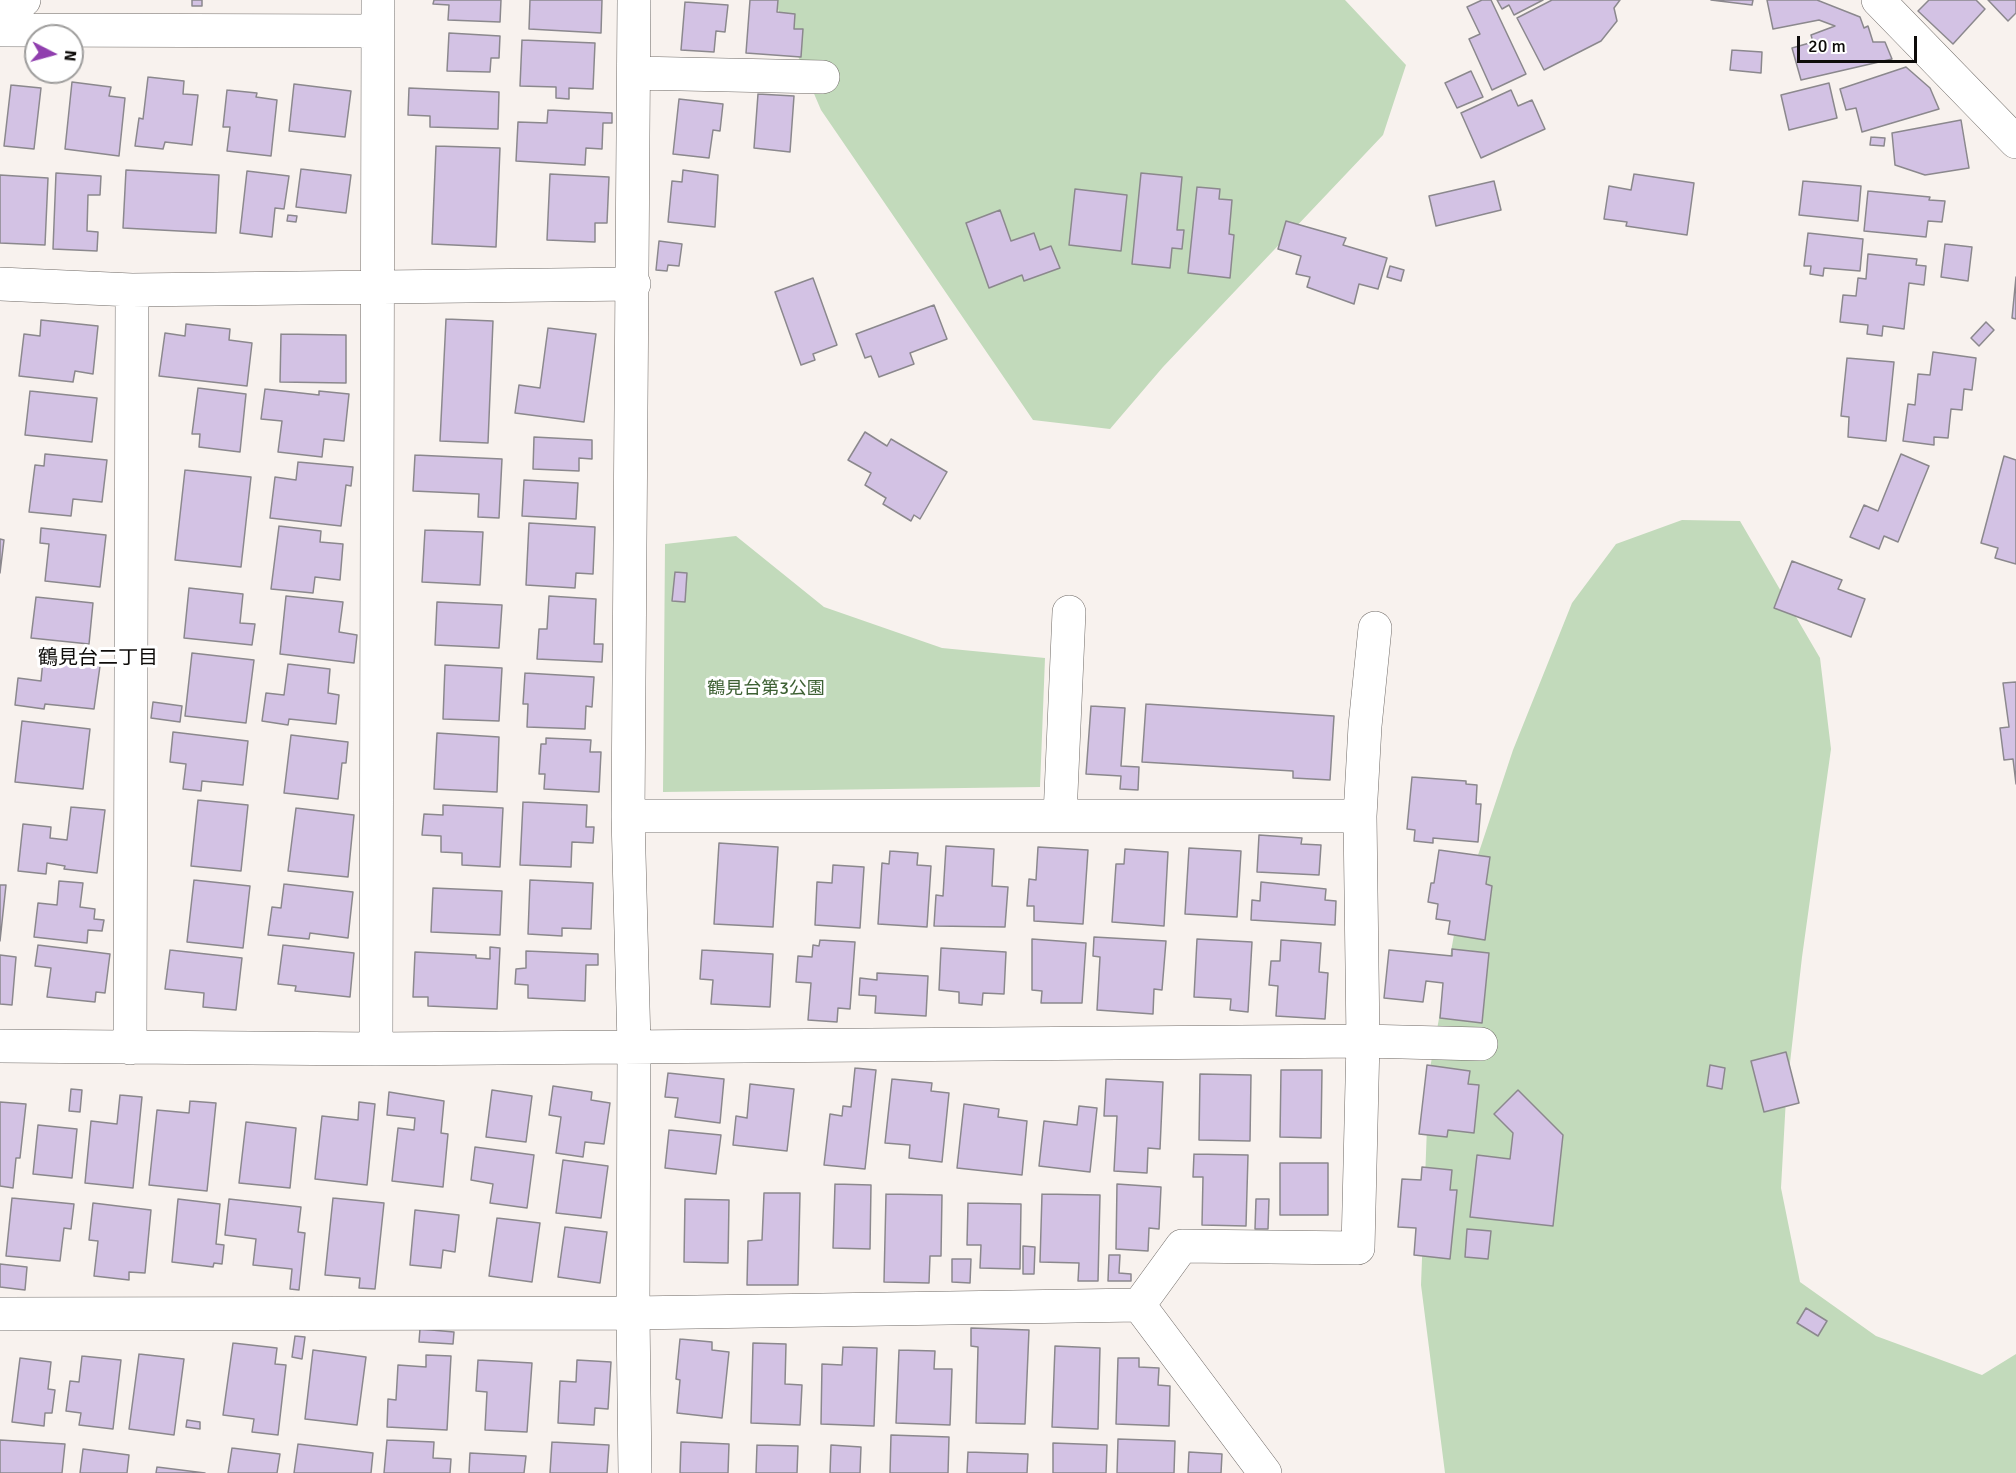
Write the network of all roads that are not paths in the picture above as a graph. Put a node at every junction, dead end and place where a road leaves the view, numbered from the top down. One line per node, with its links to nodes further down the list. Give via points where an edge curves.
1 (24, 0): 5 (street)
2 (634, 0): 7 (street)
3 (1878, 0): 9 (street)
4 (377, 16): 6 (street); 12 (street)
5 (0, 18)
6 (0, 30)
7 (634, 73): 8 (street); 11 (street)
8 (823, 77)
9 (2016, 142)
10 (0, 284): 13 (street)
11 (634, 284): 12 (street); 16 (street)
12 (377, 286): 13 (street); 24 (street)
13 (132, 290): 23 (street)
14 (1069, 612): 17 (street)
15 (1375, 628): 18 (street)
16 (628, 816): 17 (street); 21 (street)
17 (1060, 816): 18 (street)
18 (1360, 816): 19 (street)
19 (1363, 1041): 20 (street); 21 (street); 25 (street, via 1358,1248 1182,1246)
20 (1481, 1044)
21 (634, 1045): 24 (street); 26 (street)
22 (0, 1046): 23 (street)
23 (130, 1048): 24 (street)
24 (376, 1049)
25 (1139, 1305): 26 (street); 29 (street)
26 (633, 1313): 27 (street); 28 (street)
27 (0, 1314)
28 (635, 1473)
29 (1265, 1473)

